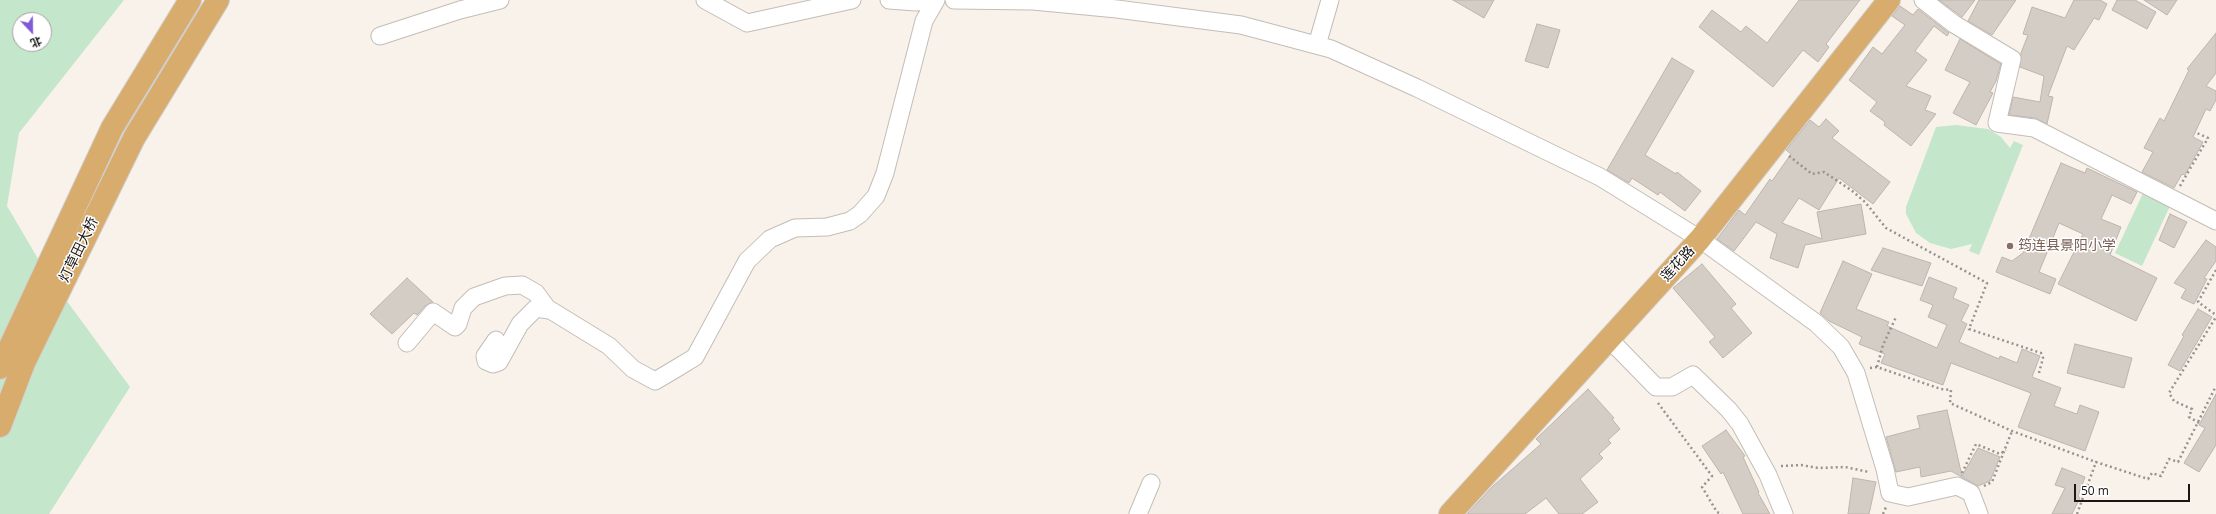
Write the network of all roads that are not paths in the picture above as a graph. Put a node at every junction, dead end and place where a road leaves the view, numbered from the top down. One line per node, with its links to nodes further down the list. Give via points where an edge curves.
1 (190, 0): 20 (main road, 灯草田大桥, via 112,128)
2 (218, 0): 20 (main road, 灯草田大桥, via 134,138)
3 (500, 0): 12 (street)
4 (705, 0): 5 (street, via 747,23)
5 (852, 0)
6 (889, 0): 7 (street)
7 (935, 0): 16 (street, via 924,21 885,173 876,196 850,221 827,227 795,228 770,239 747,261 695,357 654,381 633,369 609,346)
8 (954, 0): 13 (street, via 1033,1 1117,9 1241,25)
9 (1330, 0): 13 (street)
10 (1889, 0): 15 (main road, 莲花路)
11 (1923, 0): 14 (street, via 1954,24 2012,59 1997,123 2034,128)
12 (380, 36)
13 (1317, 45): 15 (street, via 1417,88 1600,177)
14 (2216, 221)
15 (1700, 239): 18 (main road, 莲花路); 26 (street, via 1828,332 1841,347 1856,373 1890,494 1908,497 1964,490)
16 (550, 310): 17 (street, via 536,308 520,324 499,362 493,364 486,361 485,356); 19 (street, via 536,293 522,285 506,286 474,297 463,308 455,327 433,312)
17 (496, 340)
18 (1610, 340): 24 (main road, 莲花路); 25 (street, via 1656,387 1672,387 1693,375 1729,410 1740,424 1768,475)
19 (407, 342)
20 (10, 360): 21 (main road)
21 (0, 426)
22 (1151, 484): 23 (street)
23 (1138, 514)
24 (1450, 514)
25 (1784, 514)
26 (1979, 514)

